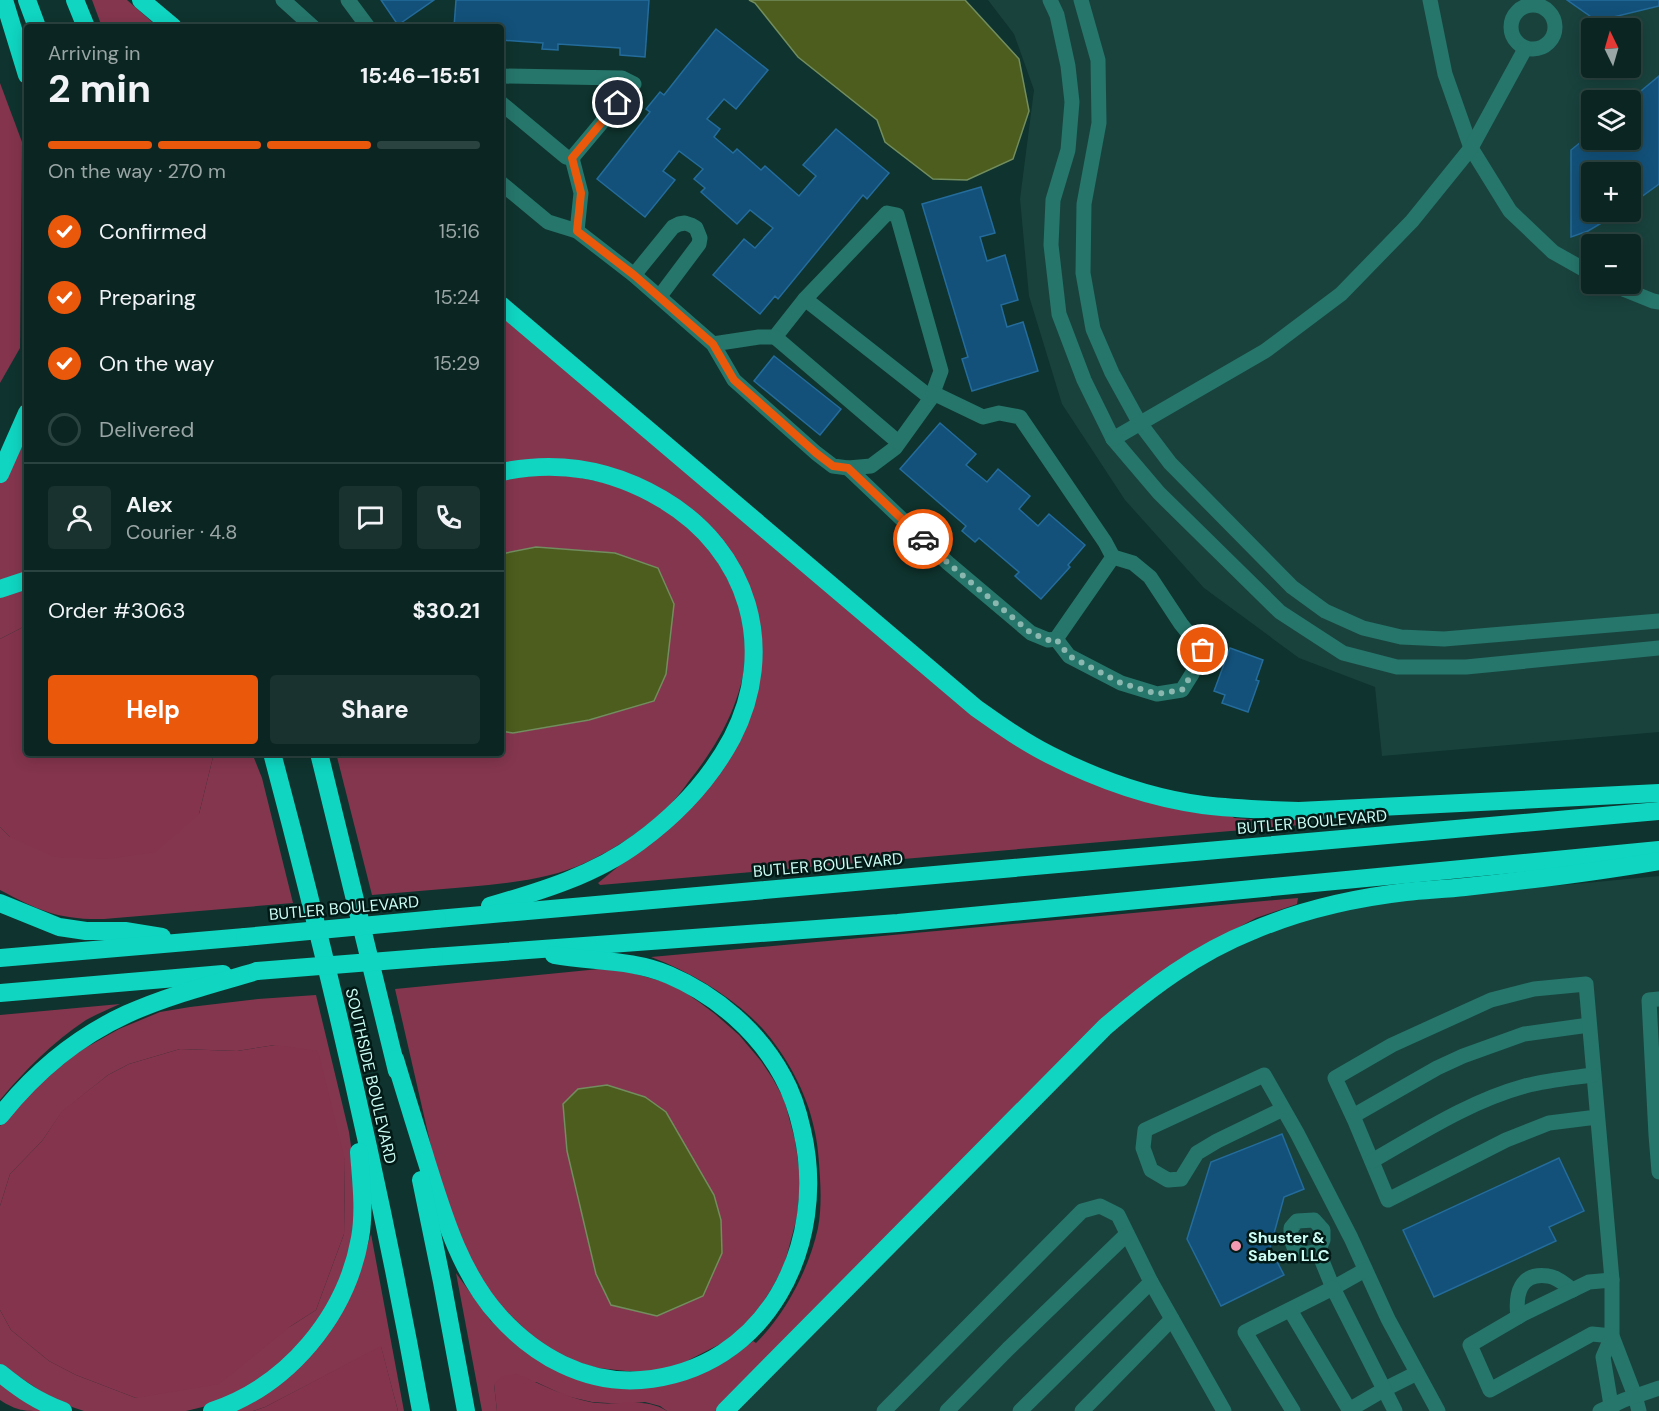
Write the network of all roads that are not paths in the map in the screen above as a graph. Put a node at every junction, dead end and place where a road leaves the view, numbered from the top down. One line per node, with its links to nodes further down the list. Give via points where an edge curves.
1 (4, 0): 16 (highway)
2 (27, 0): 10 (highway)
3 (75, 0): 11 (highway)
4 (141, 0): 12 (highway)
5 (283, 0): 13 (street)
6 (348, 0): 14 (street)
7 (1050, 0): 35 (street, via 1057,15 1072,102 1068,150 1053,200 1051,245 1059,314 1084,380)
8 (1081, 0): 34 (street, via 1098,60 1099,123 1084,204 1083,273 1093,329)
9 (1430, 0): 19 (street, via 1445,74)
10 (36, 24)
11 (85, 24)
12 (169, 24)
13 (311, 24)
14 (366, 24)
15 (1525, 49): 19 (street)
16 (24, 65)
17 (504, 76): 20 (street, via 622,78 634,84)
18 (504, 105): 20 (street)
19 (1471, 148): 23 (street, via 1510,211 1553,252); 34 (street, via 1412,221 1341,294 1265,351)
20 (572, 158): 22 (street, via 581,193)
21 (504, 185): 22 (street, via 548,222)
22 (577, 231): 24 (street)
23 (1581, 268)
24 (634, 275): 26 (street); 26 (street, via 673,227 685,223 696,228 699,244)
25 (1636, 294): 28 (street)
26 (660, 296): 31 (street)
27 (805, 299): 30 (street); 32 (street); 32 (street, via 888,213 897,214 941,371)
28 (1659, 302)
29 (504, 308): 50 (highway, via 976,708 1024,740 1082,770 1171,799 1265,810)
30 (775, 337): 31 (street); 36 (street)
31 (713, 344): 37 (street, via 734,380 816,453 833,466)
32 (932, 396): 36 (street); 40 (street, via 983,417 999,412 1020,417)
33 (24, 420): 39 (highway)
34 (1139, 422): 35 (street); 43 (street, via 1170,463 1292,587 1325,612 1364,628 1401,637 1444,639)
35 (1113, 439): 45 (street, via 1159,493 1280,612 1343,653 1397,667 1466,667)
36 (898, 442): 37 (street, via 871,466)
37 (848, 468): 44 (street, via 948,563 1031,633)
38 (504, 471): 57 (highway, via 564,467 608,475 652,493 689,518 720,551 742,588 752,626 753,670 741,717 720,757 677,810 638,843 597,868 549,887)
39 (0, 474)
40 (1113, 557): 44 (street); 44 (street, via 1133,563 1150,577 1203,650 1182,690 1157,694 1121,683 1069,656)
41 (24, 581): 42 (highway)
42 (0, 589)
43 (1659, 621)
44 (1056, 639)
45 (1659, 648)
46 (261, 756): 53 (highway)
47 (273, 756): 53 (highway, SOUTHSIDE BOULEVARD)
48 (320, 756): 52 (highway, SOUTHSIDE BOULEVARD)
49 (329, 756): 52 (highway)
50 (1659, 793)
51 (1659, 811): 57 (highway, BUTLER BOULEVARD)
52 (342, 842): 66 (highway, SOUTHSIDE BOULEVARD)
53 (297, 849): 67 (highway, SOUTHSIDE BOULEVARD)
54 (1659, 850): 59 (highway, via 910,922)
55 (1659, 861): 99 (highway, via 1340,903 1252,931 1196,959 1159,983 1105,1028)
56 (0, 903): 58 (highway, via 59,927 125,931)
57 (438, 919): 58 (highway, BUTLER BOULEVARD, bridge)
58 (184, 941): 60 (highway, BUTLER BOULEVARD)
59 (529, 950): 61 (highway, bridge); 66 (highway, via 644,967 690,985 744,1026 784,1078 805,1142 807,1207 793,1268 772,1306 746,1336 716,1358 685,1371 633,1380 581,1373 530,1345 486,1300 459,1254)
60 (0, 958)
61 (257, 970): 62 (highway); 71 (highway, via 157,1002 97,1030 45,1068)
62 (0, 993)
63 (1659, 999): 65 (street, via 1649,1000)
64 (1589, 1025): 68 (street); 72 (street, via 1524,1034 1463,1056); 72 (street, via 1586,984 1534,989 1491,1000 1412,1035 1335,1078)
65 (1655, 1044): 69 (street)
66 (395, 1059): 98 (highway, SOUTHSIDE BOULEVARD)
67 (351, 1069): 96 (highway, via 362,1208 361,1237 346,1286 321,1329 289,1365 243,1398); 97 (highway, SOUTHSIDE BOULEVARD)
68 (1593, 1076): 73 (street); 74 (street, via 1534,1084 1494,1097)
69 (1656, 1088): 75 (street)
70 (1283, 1109): 70 (street, via 1264,1075 1145,1130 1143,1148 1151,1170 1168,1180 1181,1179 1197,1153); 78 (street)
71 (0, 1116)
72 (1353, 1116): 74 (street)
73 (1597, 1117): 74 (street, via 1549,1123 1506,1140 1388,1200); 79 (street)
74 (1372, 1161)
75 (1659, 1172)
76 (1127, 1234): 80 (street); 100 (street, via 1118,1215 1100,1206 1082,1211); 101 (street)
77 (1318, 1251): 81 (street)
78 (1365, 1270): 81 (street); 88 (street)
79 (1612, 1280): 82 (street, via 1589,1282); 86 (street)
80 (1151, 1282): 85 (street); 102 (street)
81 (1333, 1288): 83 (street); 90 (street)
82 (1573, 1290): 84 (street); 84 (street, via 1548,1276 1528,1280 1517,1295)
83 (1290, 1310): 93 (street); 104 (street, via 1245,1332)
84 (1518, 1317): 86 (street, via 1470,1345 1490,1390 1592,1334)
85 (1172, 1319): 92 (street); 103 (street)
86 (1612, 1336): 91 (street); 94 (street, via 1604,1357)
87 (0, 1373): 95 (highway, via 39,1401)
88 (1417, 1373): 90 (street); 106 (street)
89 (1659, 1388): 91 (street)
90 (1385, 1389): 93 (street); 105 (street)
91 (1637, 1404): 94 (street)
92 (1220, 1410)
93 (1349, 1410)
94 (1608, 1410)
95 (63, 1411)
96 (212, 1411)
97 (421, 1411)
98 (466, 1411)
99 (725, 1411)
100 (884, 1411)
101 (947, 1411)
102 (1020, 1411)
103 (1082, 1411)
104 (1293, 1411)
105 (1395, 1411)
106 (1438, 1411)

